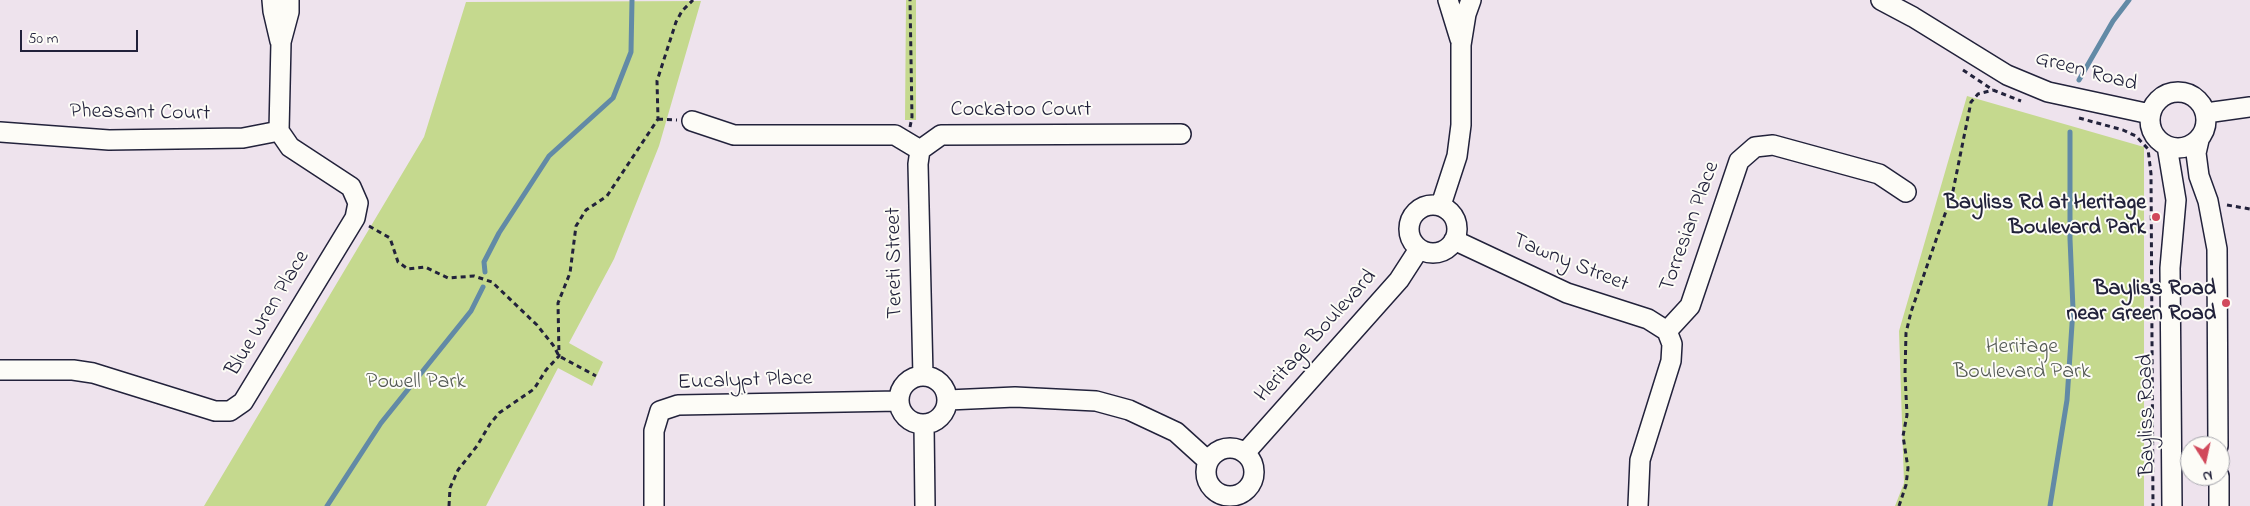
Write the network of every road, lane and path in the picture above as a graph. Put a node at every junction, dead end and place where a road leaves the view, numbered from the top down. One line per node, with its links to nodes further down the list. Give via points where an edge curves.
1 (272, 0): 8 (street)
2 (289, 0): 8 (street)
3 (693, 0): 33 (path, via 676,22 657,81 658,118 607,196 586,210 576,226 570,273 558,303)
4 (910, 0): 21 (path, via 912,117)
5 (1448, 0): 9 (street)
6 (1471, 0): 9 (street)
7 (1881, 0): 15 (street, Green Road, via 2008,75 2040,88)
8 (281, 42): 18 (street)
9 (1461, 45): 26 (street, via 1461,125 1457,156)
10 (1962, 69): 11 (path)
11 (1993, 90): 12 (path); 49 (path, via 1978,94 1970,102 1953,191 1906,333 1908,415 1903,436 1908,468)
12 (2030, 104)
13 (2250, 107): 14 (street)
14 (2206, 113): 15 (street, via 2196,97 2178,91 2160,98); 22 (street, via 2207,123)
15 (2150, 114): 23 (street, via 2153,133)
16 (2076, 117): 50 (path, via 2136,136 2148,149 2151,174)
17 (692, 121): 21 (street, via 734,135 895,135)
18 (279, 131): 19 (street, Pheasant Court, via 243,138 109,140); 29 (street, via 290,147 351,187 358,203)
19 (0, 132)
20 (1181, 134): 24 (street, Cockatoo Court, via 941,135)
21 (904, 140): 24 (street)
22 (2199, 140): 23 (street, via 2184,148); 40 (street, via 2196,153 2199,176 2208,201 2217,249)
23 (2167, 146): 51 (street, Bayliss Road, via 2176,200 2170,268)
24 (920, 150): 36 (street, Tereti Street)
25 (1906, 192): 32 (street, Torresian Place, via 1879,174 1773,145 1755,147 1739,161 1690,306)
26 (1441, 205): 30 (street, via 1457,223); 31 (street, via 1424,206 1412,215 1410,237)
27 (2227, 205): 28 (path)
28 (2250, 209)
29 (355, 218): 33 (path, via 390,238 398,262 408,269 425,267 448,278 474,276 492,282 537,325); 34 (street, Blue Wren Place, via 243,402 230,411 215,411 93,373)
30 (1454, 240): 31 (street, via 1442,251 1434,253); 32 (street, Tawny Street, via 1568,293 1648,319)
31 (1419, 249): 41 (street, Heritage Boulevard, via 1399,280)
32 (1667, 331): 48 (street, via 1672,344 1672,361 1640,460)
33 (558, 356): 35 (path); 45 (path, via 534,389 499,413 490,424 458,470 450,488)
34 (0, 370)
35 (596, 376)
36 (923, 376): 37 (street, via 939,381); 38 (street, via 908,381 899,394)
37 (948, 400): 39 (street, via 940,418); 42 (street, via 1015,397 1096,401 1129,410 1176,432)
38 (899, 402): 39 (street, via 904,416); 46 (street, Eucalypt Place, via 678,405 660,411 654,431)
39 (924, 425): 47 (street)
40 (2218, 436)
41 (1245, 453): 42 (street, via 1226,448 1218,450); 44 (street, via 1251,459 1254,472 1249,488)
42 (1208, 461): 44 (street, via 1206,476)
43 (2219, 486): 52 (street)
44 (1216, 500)
45 (450, 506)
46 (654, 506)
47 (925, 506)
48 (1638, 506)
49 (1899, 506)
50 (2153, 506)
51 (2172, 506)
52 (2219, 506)

